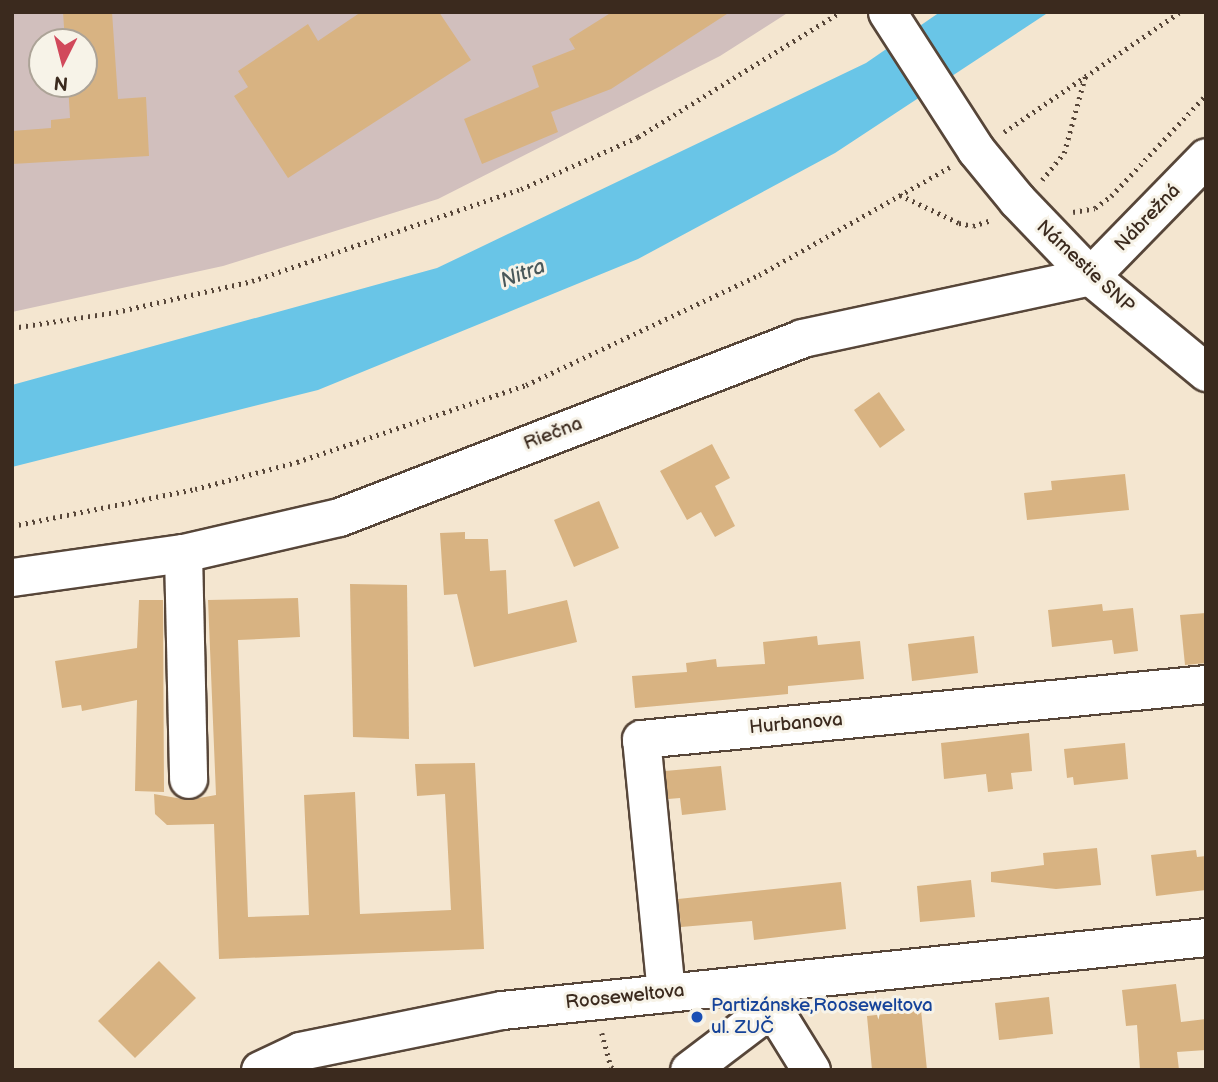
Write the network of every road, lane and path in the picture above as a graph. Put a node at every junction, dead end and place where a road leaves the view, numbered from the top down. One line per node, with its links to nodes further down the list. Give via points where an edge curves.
1 (840, 12): 13 (path, via 638,137 521,189 251,281 116,312)
2 (887, 12): 6 (street, Námestie SNP)
3 (1180, 12): 4 (path)
4 (1085, 77): 6 (path); 8 (path, via 1064,153)
5 (1206, 95): 10 (path, via 1111,196 1095,208 1073,212)
6 (975, 148): 9 (path); 12 (street, Námestie SNP)
7 (1206, 157): 12 (street, Nábrežná)
8 (1034, 187)
9 (900, 195): 11 (path, via 959,223 973,226); 15 (path, via 759,275 526,385 297,462 195,489)
10 (1063, 206)
11 (995, 217)
12 (1090, 276): 14 (street, Námestie SNP); 16 (street, Riečna, via 802,338 339,517)
13 (12, 328)
14 (1206, 372)
15 (12, 526)
16 (183, 553): 17 (street, Riečna); 19 (street)
17 (12, 577)
18 (1206, 684): 21 (street, Hurbanova, via 641,738)
19 (188, 779)
20 (1206, 937): 22 (street, Rooseweltova)
21 (666, 993): 22 (street, Rooseweltova); 24 (street, Rooseweltova, via 502,1010 300,1051)
22 (771, 995): 26 (street); 27 (street)
23 (601, 1030): 25 (path, via 611,1067)
24 (260, 1070)
25 (617, 1070)
26 (689, 1070)
27 (811, 1070)

